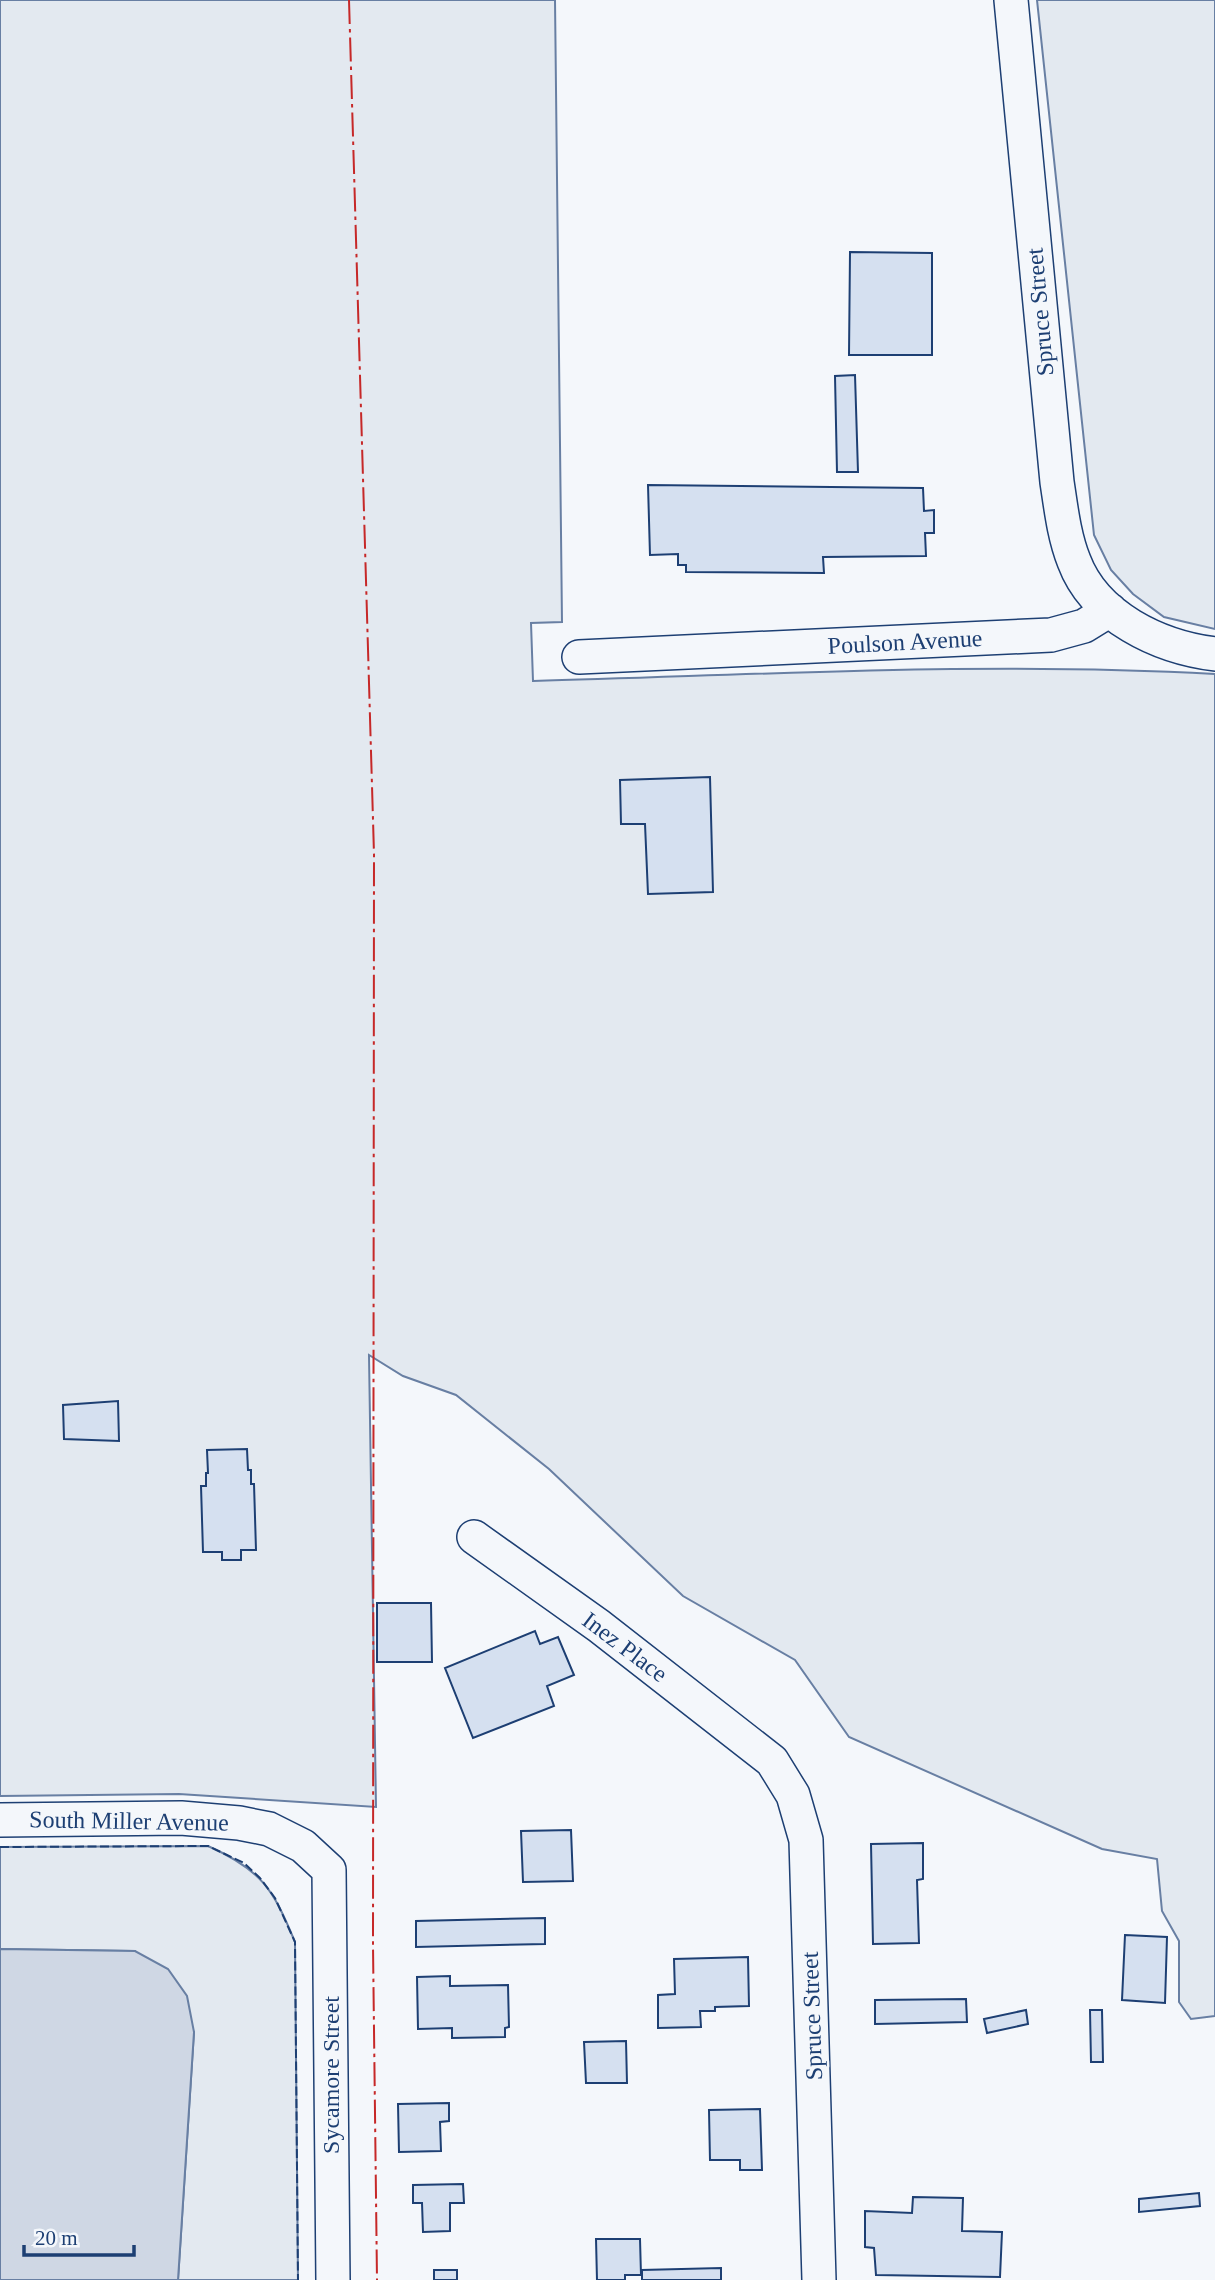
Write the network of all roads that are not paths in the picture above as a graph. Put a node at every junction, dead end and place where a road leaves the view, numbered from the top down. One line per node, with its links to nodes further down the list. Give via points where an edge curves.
1 (1011, 0): 2 (street, Spruce Street, via 1056,482 1074,561 1087,587)
2 (1110, 610): 3 (street, via 1141,633 1189,651); 4 (street, Poulson Avenue, via 1084,626 1051,635)
3 (1215, 654)
4 (579, 657)
5 (474, 1537): 6 (street, Inez Place, via 599,1626)
6 (772, 1760): 10 (street, Spruce Street, via 793,1795 806,1840)
7 (0, 1820): 8 (street, South Miller Avenue, via 181,1818 239,1823 269,1829 303,1846)
8 (329, 1870): 9 (street, Sycamore Street)
9 (332, 2280)
10 (819, 2280)

